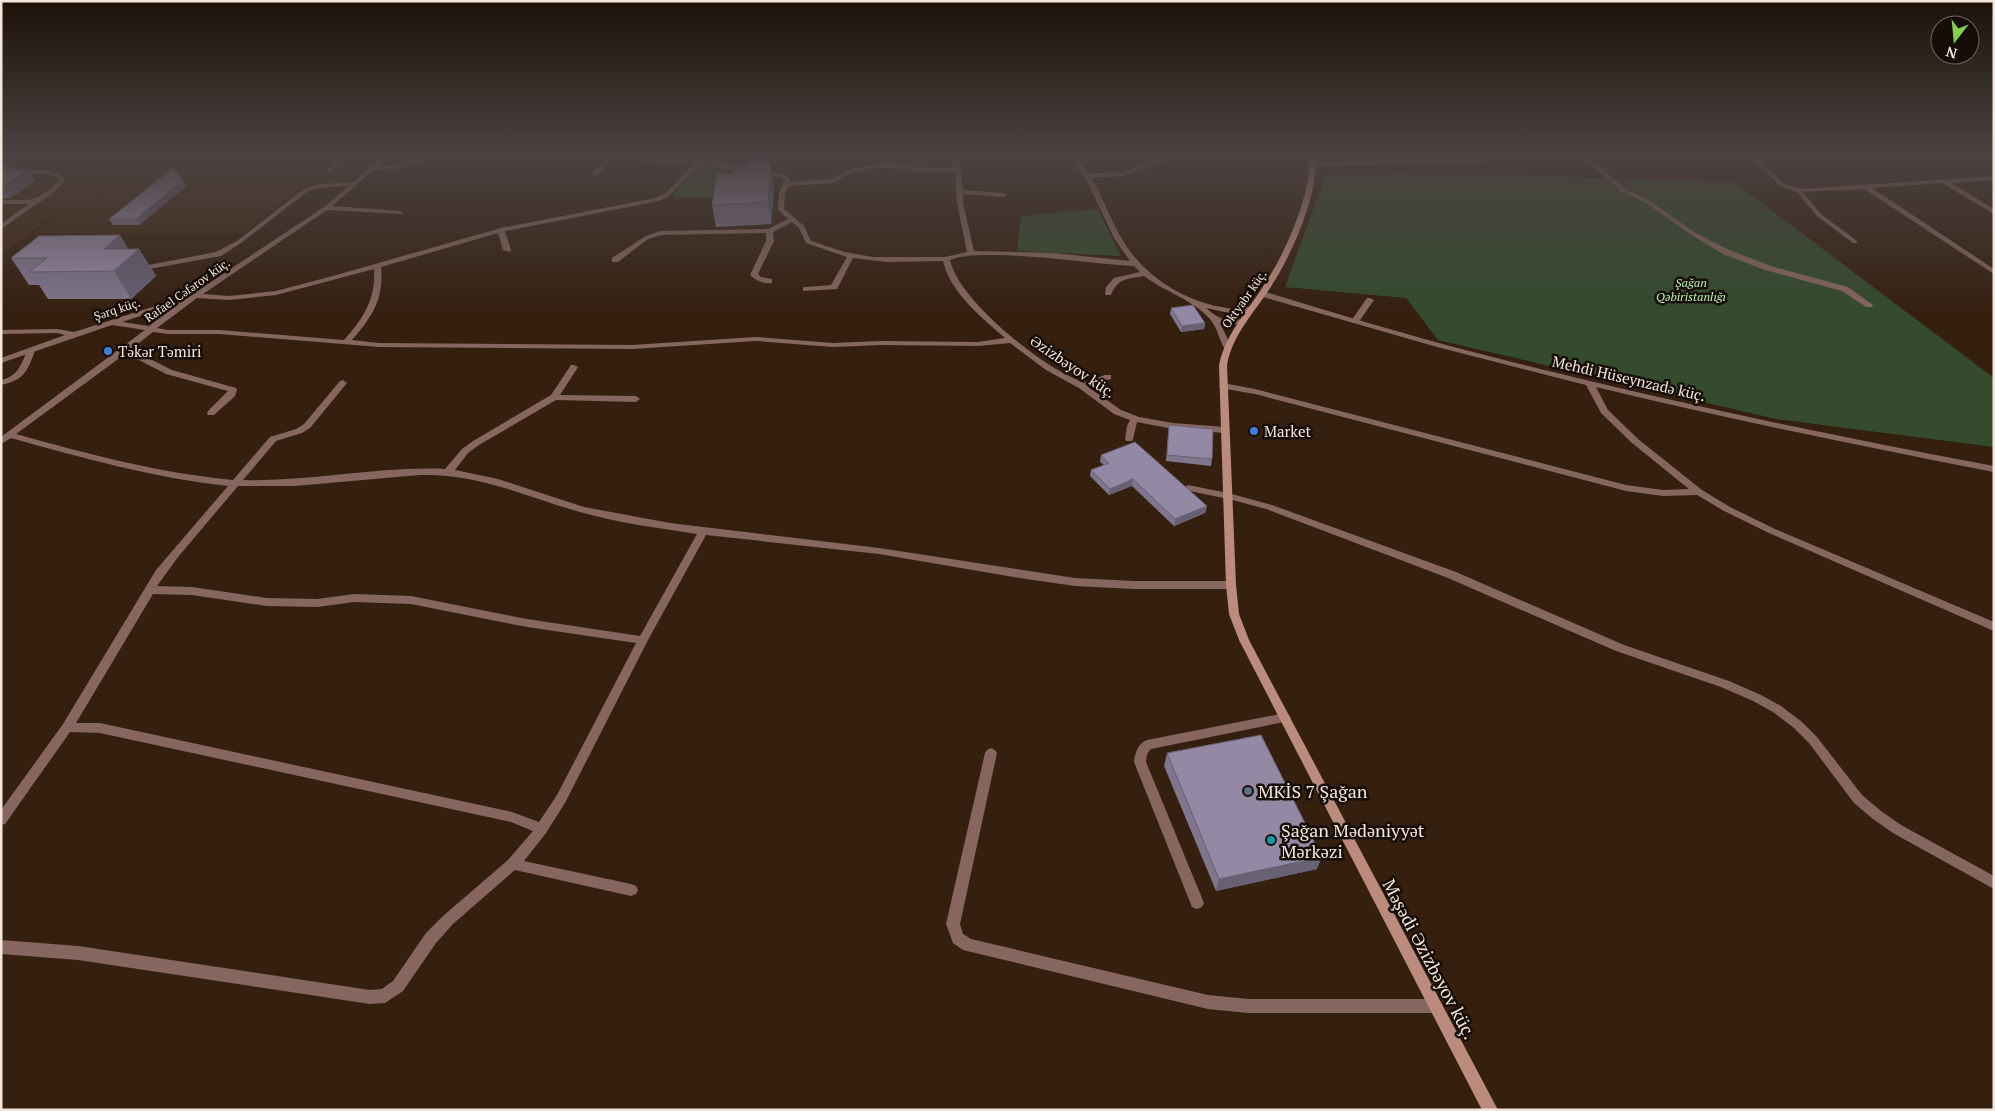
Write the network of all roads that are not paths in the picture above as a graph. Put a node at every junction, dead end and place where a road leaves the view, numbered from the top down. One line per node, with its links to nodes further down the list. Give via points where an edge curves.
1 (28, 208): 14 (street)
2 (283, 208): 25 (street, via 218,254)
3 (326, 208): 12 (street); 32 (street, Rafael Cəfərov küç.)
4 (616, 208): 15 (street)
5 (781, 208): 13 (street)
6 (961, 208): 19 (street)
7 (1104, 208): 23 (street)
8 (1303, 208): 31 (street, Oktyabr küç., via 1281,263)
9 (1656, 208): 35 (street, via 1726,252 1768,268 1845,289)
10 (1814, 208): 17 (street)
11 (1897, 208): 26 (street)
12 (400, 213)
13 (793, 220): 16 (street); 20 (street, via 802,227 810,243)
14 (1, 227)
15 (501, 230): 18 (street); 24 (street)
16 (769, 231): 22 (street, via 660,233 646,238); 28 (street, via 770,241 754,275)
17 (1855, 242)
18 (507, 250)
19 (971, 253): 21 (street); 23 (street, via 1073,257)
20 (851, 256): 21 (street, via 889,261); 29 (street, via 834,287)
21 (946, 259): 44 (street, Əzizbəyov küç., via 946,266 956,284)
22 (615, 260)
23 (1136, 264): 27 (street)
24 (377, 267): 32 (street, via 276,293 229,298); 45 (street, via 372,311)
25 (137, 269)
26 (1994, 272)
27 (1146, 273): 30 (street, via 1112,282); 34 (street)
28 (769, 281)
29 (806, 288)
30 (1108, 293)
31 (1263, 294): 36 (street, Oktyabr küç.); 39 (street, Mehdi Hüseynzadə küç.)
32 (194, 296): 40 (street, Şərq küç.); 41 (street, Rafael Cəfərov küç.)
33 (1370, 300): 39 (street)
34 (1197, 303): 36 (street, via 1229,311); 37 (street)
35 (1869, 305)
36 (1251, 308): 38 (street, Oktyabr küç.)
37 (1215, 320): 38 (street); 46 (street)
38 (1241, 321): 46 (street, Oktyabr küç.)
39 (1355, 321): 54 (street, Mehdi Hüseynzadə küç.)
40 (111, 322): 41 (street); 43 (street, Şərq küç.)
41 (149, 330): 45 (street); 48 (street, Rafael Cəfərov küç.)
42 (1, 332): 43 (street, Şərq küç., via 57,331)
43 (75, 334): 47 (street, Şərq küç.)
44 (1012, 340): 45 (street, via 969,344 833,344 756,339 632,347); 55 (street, Əzizbəyov küç., via 1047,367)
45 (346, 343)
46 (1227, 346): 56 (street, Oktyabr küç., via 1222,365)
47 (31, 351): 49 (street, Şərq küç.); 52 (street, via 22,374)
48 (120, 354): 59 (street, via 141,358 175,374 233,390); 62 (street, Rafael Cəfərov küç.)
49 (1, 361)
50 (574, 367): 57 (street)
51 (1108, 377): 55 (street)
52 (1, 383)
53 (342, 383): 66 (street, via 307,426 273,439)
54 (1590, 384): 64 (street, Mehdi Hüseynzadə küç.); 68 (street, via 1604,411 1635,441)
55 (1082, 386): 60 (street, Əzizbəyov küç., via 1115,410)
56 (1223, 386): 61 (street, Oktyabr küç.); 68 (street, via 1626,488 1644,492)
57 (554, 397): 58 (street); 65 (street, via 476,443)
58 (636, 399)
59 (211, 414)
60 (1135, 418): 61 (street, Əzizbəyov küç.); 63 (street, via 1130,426)
61 (1225, 430): 69 (street, Məşədi Əzizbəyov küç.)
62 (6, 438): 66 (street, via 133,468)
63 (1130, 439)
64 (1994, 469)
65 (448, 472): 66 (street); 70 (street, via 492,480 601,514)
66 (236, 484): 72 (street, via 174,555)
67 (1188, 488): 69 (street)
68 (1699, 492): 73 (street, via 1772,531)
69 (1228, 496): 71 (street, Məşədi Əzizbəyov küç.); 81 (street, via 1269,507 1452,575 1620,648 1725,684 1777,708 1813,740 1858,799 1877,815)
70 (704, 530): 71 (street, via 888,552 1074,582); 74 (street)
71 (1231, 585): 75 (street, Məşədi Əzizbəyov küç., via 1237,625)
72 (150, 590): 74 (street, via 192,591 267,602 411,600 518,622); 76 (street)
73 (1994, 627)
74 (643, 640): 79 (street, via 561,799)
75 (1285, 718): 83 (street, via 1147,745 1141,753 1140,762); 85 (street, Məşədi Əzizbəyov küç.)
76 (67, 727): 78 (street); 79 (street, via 100,728 512,817)
77 (991, 753): 85 (street, via 955,906 953,924 958,938 968,945 1208,1002 1248,1006)
78 (1, 820)
79 (542, 829): 80 (street)
80 (513, 864): 82 (street); 84 (street, via 448,920 431,938 398,986 385,996 370,997 78,953)
81 (1994, 883)
82 (631, 890)
83 (1197, 903)
84 (1, 947)
85 (1434, 1006): 86 (street, Məşədi Əzizbəyov küç.)
86 (1490, 1110)

